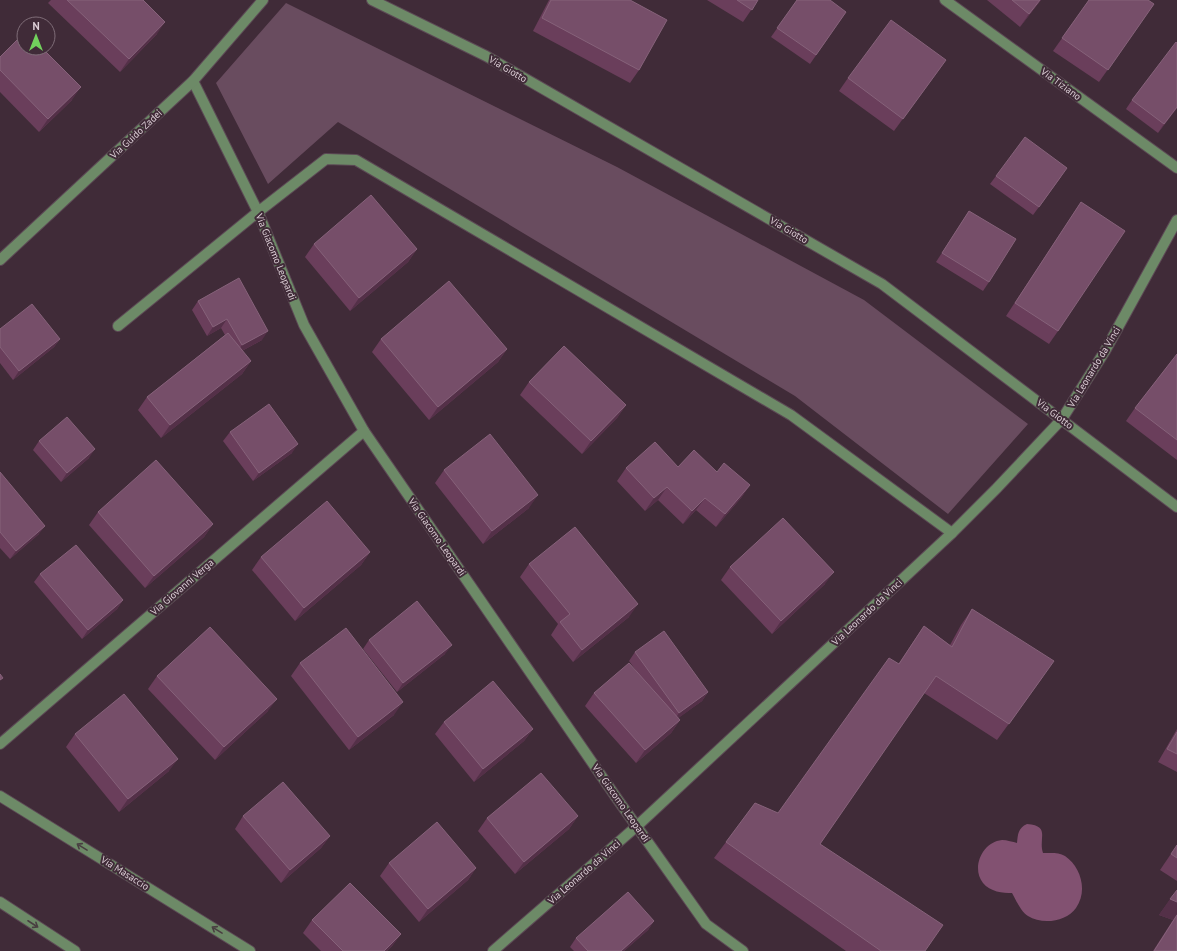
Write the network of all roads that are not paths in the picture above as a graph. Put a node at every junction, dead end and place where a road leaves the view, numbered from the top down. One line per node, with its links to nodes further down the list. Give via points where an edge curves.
1 (263, 0): 4 (street, Via Guido Zadei)
2 (372, 0): 10 (street, Via Giotto, via 486,56 882,284)
3 (945, 0): 5 (street, Via Tiziano)
4 (193, 82): 6 (street, Via Giacomo Leopardi); 8 (street, Via Guido Zadei)
5 (1177, 168)
6 (258, 212): 9 (street); 11 (street, Via Giacomo Leopardi, via 304,325); 13 (street, via 326,159 356,160 792,415)
7 (1177, 220): 10 (street, Via Leonardo da Vinci, via 1105,351)
8 (0, 260)
9 (118, 326)
10 (1062, 420): 12 (street, Via Giotto); 13 (street, Via Leonardo da Vinci)
11 (364, 431): 14 (street, Via Giovanni Verga); 16 (street, Via Giacomo Leopardi)
12 (1177, 507)
13 (952, 533): 16 (street, Via Leonardo da Vinci)
14 (0, 744)
15 (0, 796): 19 (street, Via Masaccio, one-way to 15)
16 (637, 826): 20 (street, Via Leonardo da Vinci); 21 (street, Via Giacomo Leopardi, via 706,924)
17 (0, 902): 18 (street, one-way to 18)
18 (75, 951)
19 (250, 951)
20 (493, 951)
21 (743, 951)

